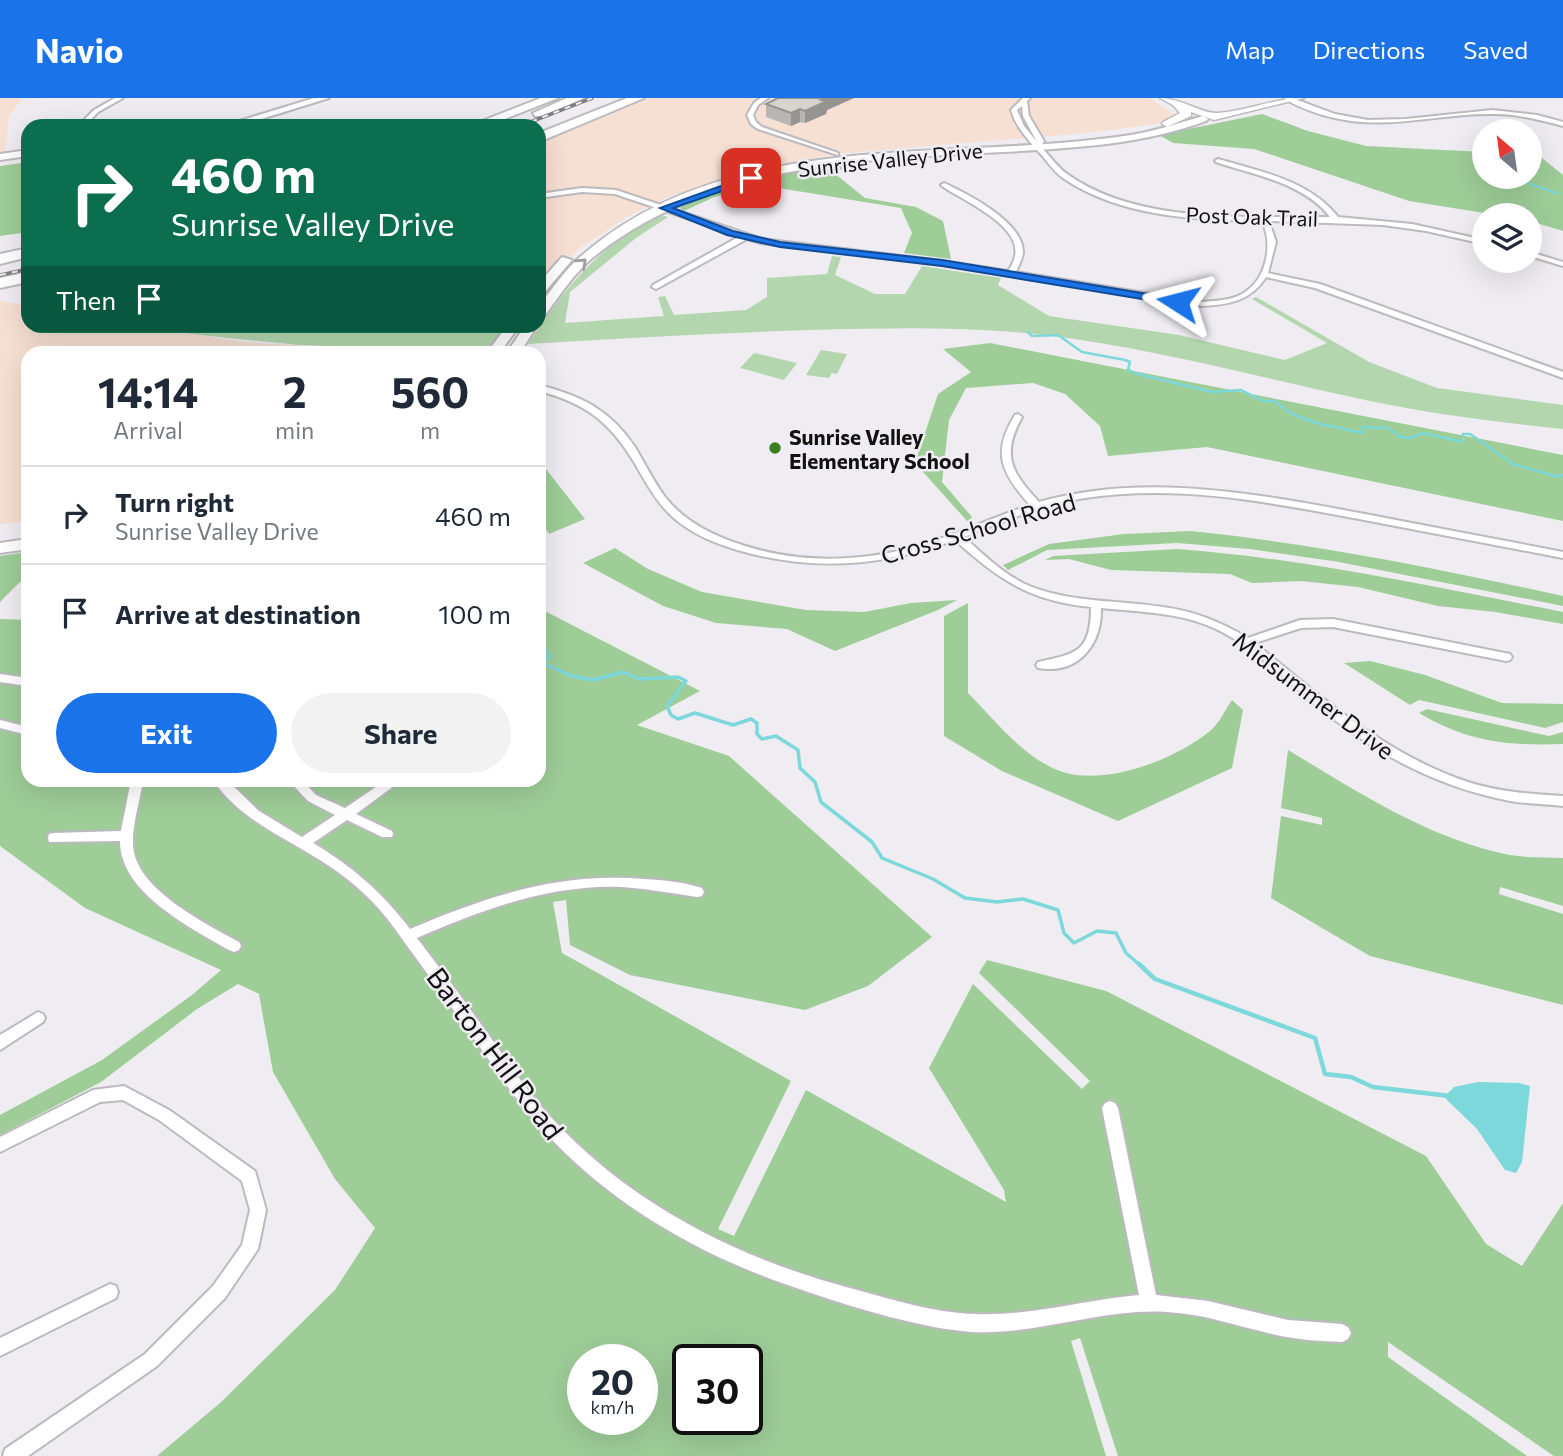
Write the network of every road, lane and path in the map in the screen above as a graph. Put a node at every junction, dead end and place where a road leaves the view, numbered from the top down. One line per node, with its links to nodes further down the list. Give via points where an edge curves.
1 (120, 98): 13 (street)
2 (324, 98): 14 (main road)
3 (552, 98): 15 (highway)
4 (578, 98): 16 (highway)
5 (611, 98): 17 (highway)
6 (639, 98): 20 (highway)
7 (765, 98): 24 (street, via 752,110 753,123)
8 (1165, 98): 11 (main road)
9 (1025, 99): 21 (street); 21 (street, via 1014,110)
10 (1292, 99): 12 (main road); 19 (street, via 1356,121 1398,121 1491,108)
11 (1178, 104): 12 (main road); 18 (main road, via 1186,114)
12 (1208, 118): 18 (main road, Sunrise Valley Drive); 21 (main road, Sunrise Valley Drive, via 1133,136)
13 (87, 119)
14 (252, 119)
15 (494, 119)
16 (523, 119)
17 (546, 124)
18 (1167, 124): 21 (main road, Sunrise Valley Drive)
19 (1563, 124)
20 (546, 135)
21 (1036, 143): 24 (main road, Sunrise Valley Drive); 29 (street, Post Oak Trail, via 1066,176 1111,198 1177,213)
22 (21, 154): 23 (main road)
23 (0, 157)
24 (839, 157): 28 (main road, Sunrise Valley Drive, via 737,174)
25 (1218, 161): 30 (street, via 1311,195 1325,204)
26 (944, 185): 38 (street, via 1001,220 1014,234 1020,254)
27 (546, 195): 28 (street, via 604,191)
28 (659, 206): 31 (street); 41 (main road, Sunrise Valley Drive, via 593,238); 46 (main road, Sunrise Valley Drive, one-way to 28, via 585,259)
29 (1264, 218): 30 (street, Post Oak Trail); 39 (street, via 1274,240)
30 (1336, 220): 32 (street, Post Oak Trail, via 1410,226)
31 (744, 237): 38 (street); 43 (street)
32 (1472, 239)
33 (21, 256): 37 (highway)
34 (1542, 258): 36 (street)
35 (21, 264): 37 (highway)
36 (1563, 264)
37 (3, 265)
38 (1011, 274): 39 (street, via 1200,304 1243,296 1256,289)
39 (1264, 274): 47 (street, via 1317,286)
40 (21, 279): 42 (highway)
41 (546, 283)
42 (0, 284)
43 (656, 287)
44 (21, 290): 45 (highway)
45 (0, 295)
46 (546, 306)
47 (1563, 375)
48 (546, 390): 53 (street, Cross School Road, via 601,412 621,432 668,507 725,542 786,559 834,562 901,554)
49 (1017, 417): 50 (street, via 1006,437 1006,461 1017,484)
50 (1037, 506): 53 (street, Cross School Road); 56 (street, Cross School Road, via 1139,490 1220,492)
51 (21, 533): 52 (main road)
52 (0, 535)
53 (957, 536): 57 (street, Midsummer Drive, via 1014,583 1045,595)
54 (21, 545): 55 (main road)
55 (0, 548)
56 (1563, 555)
57 (1096, 603): 58 (street, Midsummer Drive, via 1187,613); 60 (street, via 1093,637 1082,654)
58 (1247, 642): 59 (street, via 1300,624 1333,623); 69 (street, Midsummer Drive, via 1355,730 1418,769 1486,793)
59 (1506, 657)
60 (1042, 665)
61 (0, 678): 62 (street)
62 (21, 681)
63 (0, 724): 64 (street)
64 (21, 729)
65 (136, 787): 72 (street)
66 (226, 787): 74 (street, Barton Hill Road, via 251,814)
67 (301, 787): 70 (street)
68 (385, 787): 70 (street)
69 (1563, 801)
70 (344, 814): 71 (street); 74 (street)
71 (387, 834)
72 (128, 836): 73 (street); 77 (street, via 128,856 143,881 166,904)
73 (54, 838)
74 (302, 844): 76 (street, Barton Hill Road, via 362,884)
75 (697, 892): 76 (street, via 614,881 551,886 491,901)
76 (408, 936): 83 (street, Barton Hill Road, via 516,1085 568,1147 645,1209 718,1251 818,1289 939,1318 1012,1322)
77 (234, 946)
78 (38, 1018): 79 (street)
79 (0, 1043)
80 (1110, 1108): 83 (street)
81 (0, 1145): 86 (street, via 99,1095 124,1093 164,1115 249,1176 258,1210 250,1249 219,1292 151,1360)
82 (110, 1292): 85 (street)
83 (1149, 1303): 84 (street, Barton Hill Road)
84 (1342, 1333)
85 (0, 1347)
86 (12, 1456)

